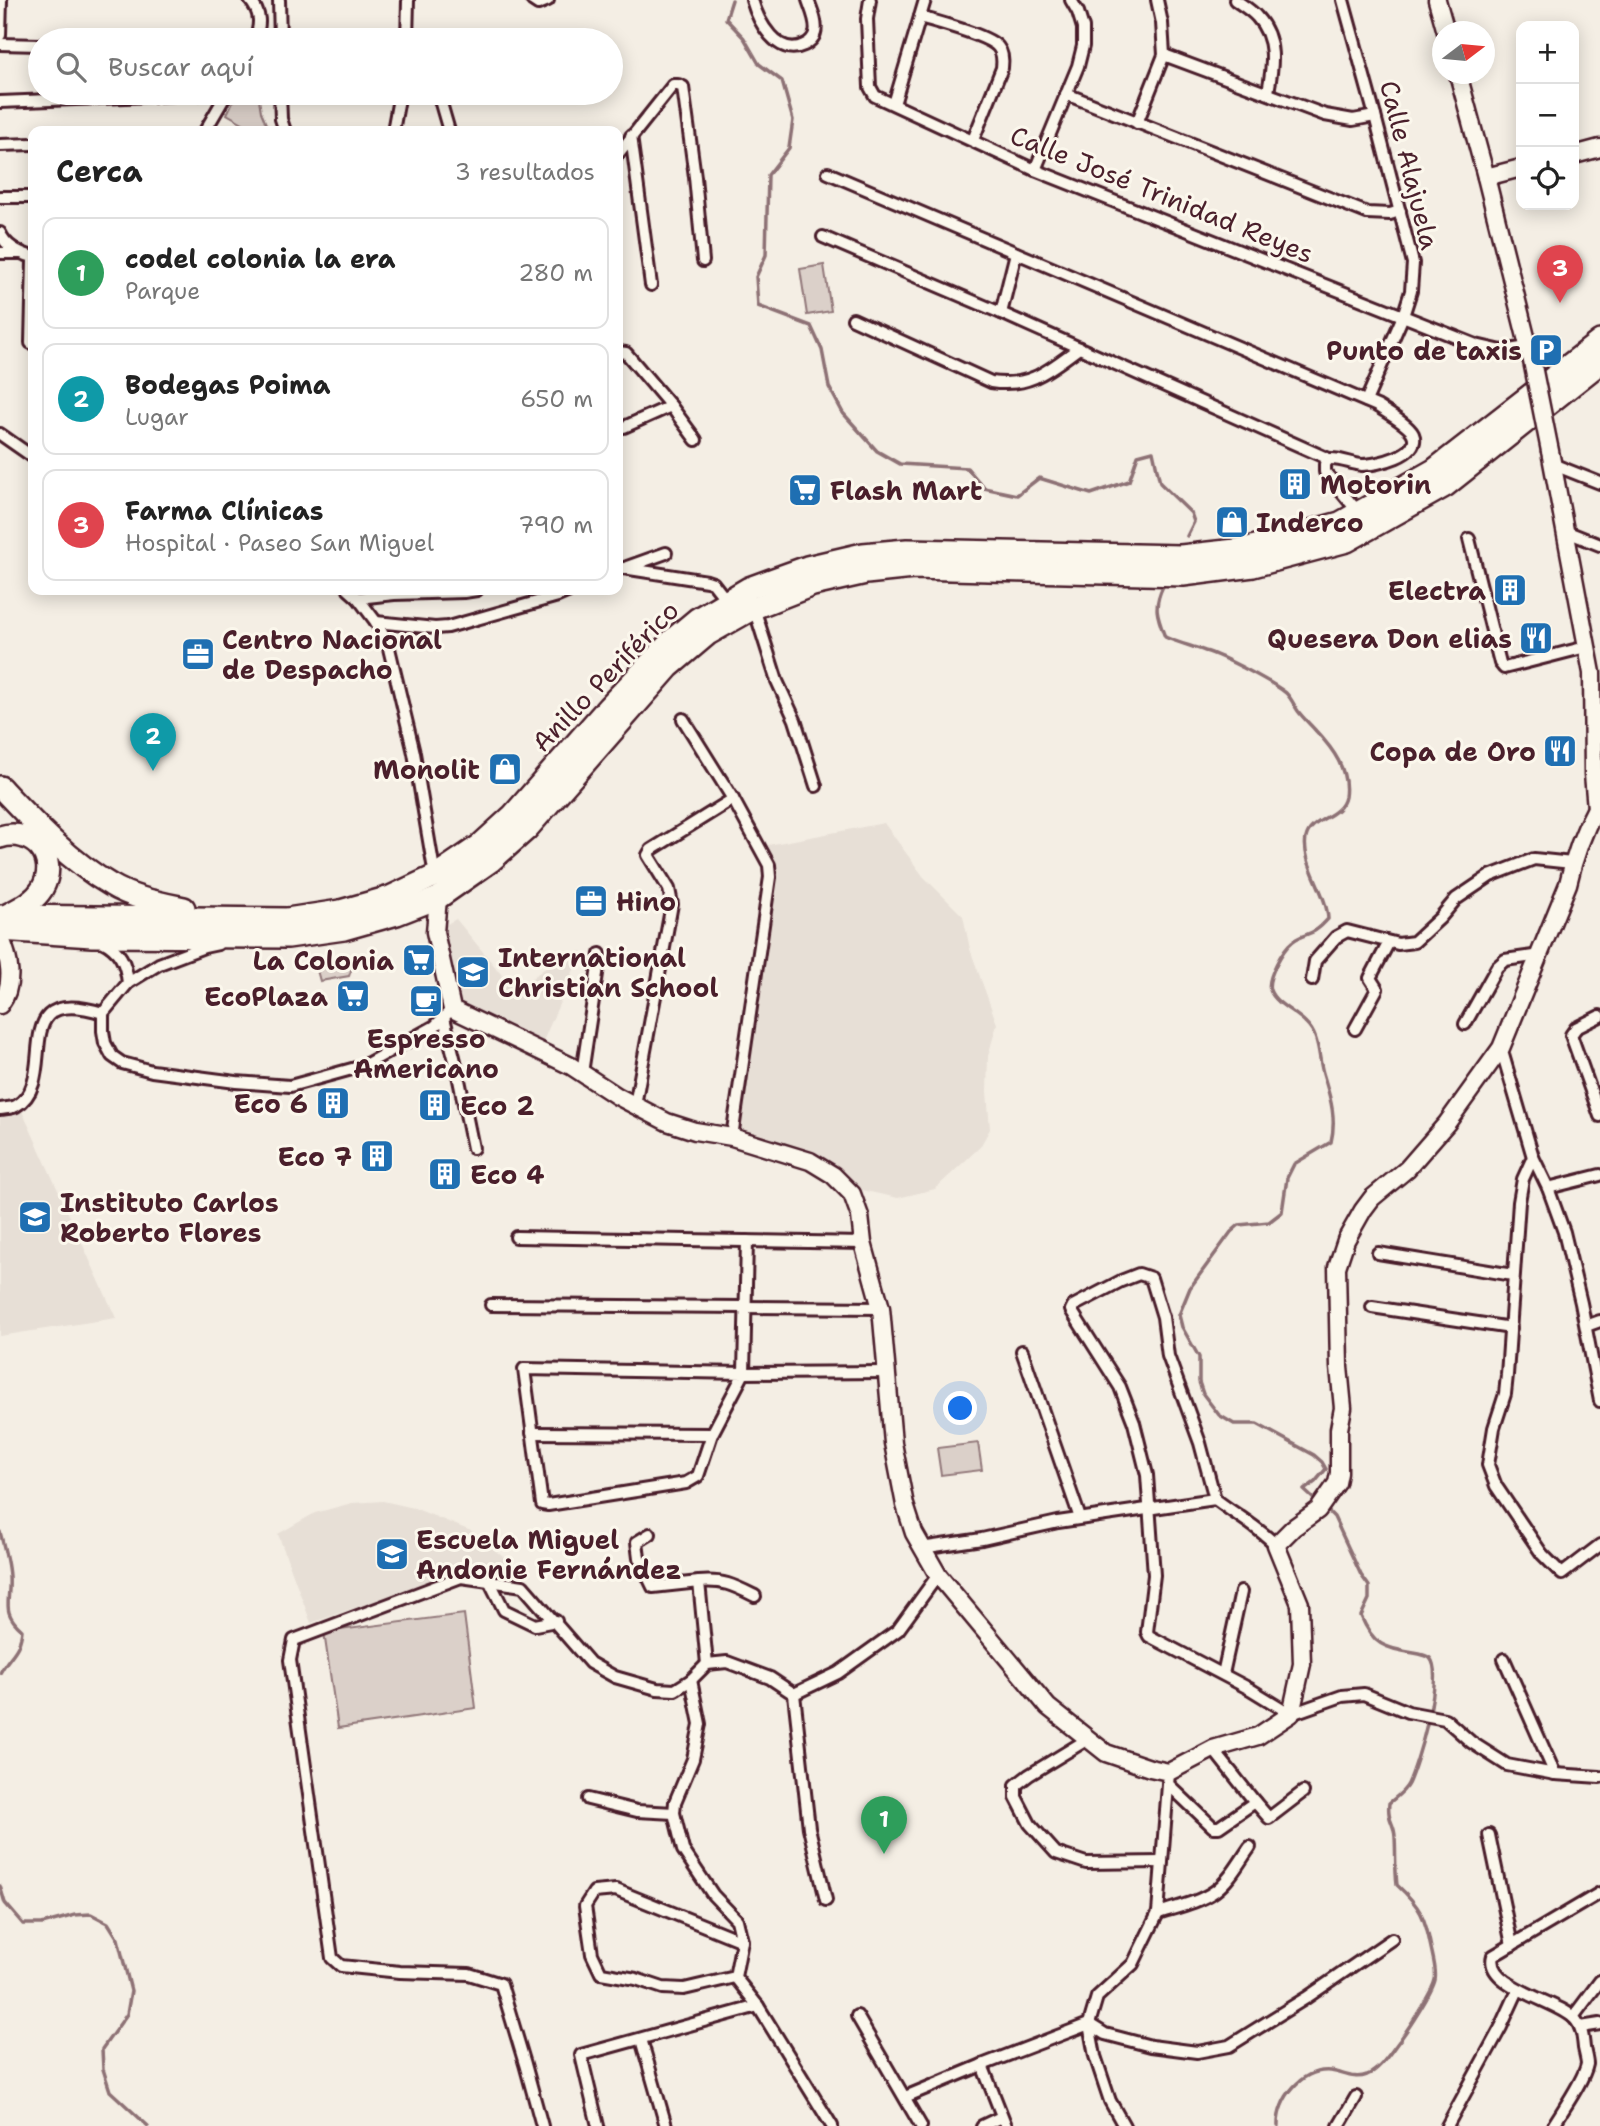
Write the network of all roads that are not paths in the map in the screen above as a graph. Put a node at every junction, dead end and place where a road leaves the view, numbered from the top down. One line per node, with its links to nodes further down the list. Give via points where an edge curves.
1 (1, 0): 21 (street)
2 (250, 0): 18 (street, via 259,12)
3 (279, 0): 19 (street)
4 (408, 0): 20 (street)
5 (532, 0): 6 (street, via 538,4)
6 (548, 0)
7 (752, 0): 8 (street, via 765,30 775,41 795,48 807,44 816,33)
8 (808, 0)
9 (870, 0): 30 (street, Calle José Trinidad Reyes, via 870,87 875,96)
10 (925, 0): 16 (street)
11 (1071, 0): 27 (street, via 1083,28 1083,46)
12 (1157, 0): 24 (street)
13 (1234, 0): 26 (street, via 1256,16 1270,41 1273,68)
14 (1343, 0): 35 (street, Calle Alajuela)
15 (1437, 0): 17 (street)
16 (920, 17): 30 (street); 42 (street, via 990,40 1001,52 1002,68)
17 (1443, 21)
18 (259, 28)
19 (280, 28)
20 (407, 28)
21 (0, 35)
22 (0, 44): 23 (street)
23 (28, 45)
24 (1164, 55): 26 (street); 36 (street)
25 (1461, 84): 51 (street)
26 (1268, 92): 35 (street, via 1325,115 1353,120)
27 (1066, 94): 36 (street); 49 (street)
28 (28, 101): 29 (street)
29 (0, 102)
30 (894, 104): 42 (street, Calle José Trinidad Reyes)
31 (220, 105): 37 (street)
32 (281, 105): 38 (street)
33 (398, 105): 39 (street)
34 (441, 105): 40 (street)
35 (1375, 116): 54 (street, Calle Alajuela)
36 (1136, 123): 54 (street, via 1367,213)
37 (208, 126)
38 (283, 126)
39 (394, 126)
40 (448, 126)
41 (631, 136): 45 (street); 61 (street, via 673,85 683,88); 62 (street)
42 (973, 140): 49 (street, Calle José Trinidad Reyes)
43 (28, 144): 44 (street)
44 (0, 145)
45 (623, 147)
46 (1600, 148): 47 (street)
47 (1579, 154)
48 (1516, 169): 51 (street)
49 (1035, 170): 64 (street, Calle José Trinidad Reyes)
50 (828, 173): 58 (street)
51 (1486, 177): 69 (street)
52 (0, 197): 53 (street)
53 (28, 197)
54 (1400, 211): 64 (street, Calle Alajuela, via 1413,263)
55 (0, 233): 59 (street, via 4,241)
56 (823, 237): 63 (street)
57 (0, 253): 60 (street)
58 (1016, 253): 63 (street); 71 (street)
59 (28, 256)
60 (28, 257)
61 (703, 261)
62 (650, 285)
63 (1000, 313): 67 (street)
64 (1403, 316): 69 (street, Calle José Trinidad Reyes, via 1476,345); 71 (street, Calle Alajuela)
65 (853, 319): 67 (street, via 991,382 1006,384 1047,372)
66 (1600, 341): 80 (highway, Anillo Periférico, via 1434,470)
67 (1079, 348): 78 (street)
68 (623, 353): 72 (street)
69 (1530, 354): 77 (street, bridge)
70 (1600, 363): 92 (highway, Anillo Periférico, via 1444,486 1347,541 1254,566 1182,575 912,568 866,573 813,585)
71 (1366, 401): 78 (street, via 1409,429 1412,447 1370,465)
72 (671, 406): 73 (street); 75 (street)
73 (623, 427)
74 (0, 434): 76 (street)
75 (696, 440)
76 (28, 454)
77 (1551, 457): 79 (street); 81 (street)
78 (1329, 459): 80 (street, via 1325,472)
79 (1600, 483)
80 (1359, 513): 91 (highway, Anillo Periférico, via 1339,523 1245,549 1181,556 907,550 863,554 807,567)
81 (1565, 531): 83 (street); 94 (street)
82 (1469, 539): 94 (street, via 1504,668)
83 (1600, 545)
84 (666, 553): 85 (street)
85 (623, 568)
86 (623, 569): 91 (street, via 707,581)
87 (355, 595): 90 (street)
88 (376, 595): 90 (street)
89 (560, 595): 93 (street, via 435,628)
90 (358, 598): 93 (street)
91 (727, 601): 103 (highway, Anillo Periférico, via 673,639 513,815 480,846)
92 (754, 608): 97 (street); 104 (highway, Anillo Periférico, via 708,634 669,667 527,829)
93 (376, 622): 103 (street, via 388,644 414,754)
94 (1586, 647): 95 (street)
95 (1596, 674): 100 (street, via 1593,774)
96 (683, 719): 99 (street)
97 (816, 786)
98 (0, 788): 106 (highway, via 68,853 112,886 153,902)
99 (733, 799): 124 (street, via 648,855 669,889 672,904); 127 (street, via 765,854 770,877)
100 (1598, 811): 102 (street, via 1586,826)
101 (0, 837): 107 (highway, via 17,834 31,839 41,848 48,874 33,900)
102 (1573, 863): 111 (street, via 1534,859 1490,876 1456,899 1414,942); 113 (street)
103 (435, 876): 106 (highway, Anillo Periférico, via 390,897 340,911 287,919)
104 (438, 898): 105 (highway, Anillo Periférico); 108 (street)
105 (397, 914): 108 (street, via 413,913); 110 (highway, Anillo Periférico, via 344,929)
106 (237, 918): 107 (highway, Anillo Periférico)
107 (4, 926): 109 (highway, Anillo Periférico); 116 (street, via 10,981)
108 (435, 932): 118 (street)
109 (92, 936): 110 (highway, Anillo Periférico); 115 (street, via 121,956)
110 (252, 937): 115 (street, via 204,947 159,964)
111 (1389, 942): 114 (street, via 1347,931 1315,961); 121 (street, via 1370,978 1377,989)
112 (600, 954): 123 (street)
113 (1540, 955): 120 (street, via 1505,960 1497,967); 122 (street)
114 (1311, 980)
115 (128, 983): 117 (street)
116 (0, 1005)
117 (103, 1013): 118 (street, via 105,1043 122,1063 210,1079 290,1086 363,1066); 125 (street, via 74,1006 46,1019 29,1094 16,1106)
118 (448, 1014): 123 (street, via 496,1029); 128 (street)
119 (1600, 1016): 126 (street, via 1571,1035)
120 (1465, 1024)
121 (1355, 1029)
122 (1501, 1048): 129 (street); 154 (street, via 1407,1170 1363,1209 1346,1240 1337,1267 1343,1408 1337,1483 1322,1505)
123 (583, 1073): 124 (street)
124 (635, 1105): 127 (street, via 667,1122)
125 (0, 1109)
126 (1600, 1116)
127 (732, 1137): 134 (street, via 810,1161 833,1175 852,1194)
128 (472, 1148)
129 (1533, 1157): 131 (street); 136 (street, via 1519,1202)
130 (1600, 1175): 131 (street)
131 (1548, 1188): 142 (street, via 1564,1232)
132 (516, 1237): 133 (street)
133 (747, 1241): 134 (street); 138 (street)
134 (863, 1243): 140 (street)
135 (1378, 1253): 136 (street)
136 (1513, 1275): 143 (street)
137 (491, 1305): 138 (street)
138 (745, 1306): 140 (street); 145 (street)
139 (1372, 1307): 143 (street)
140 (881, 1308): 146 (street)
141 (1600, 1321): 142 (street)
142 (1586, 1326): 147 (street)
143 (1511, 1328): 155 (street, via 1505,1394 1488,1465 1496,1486 1542,1554 1562,1574)
144 (1022, 1351): 152 (street)
145 (744, 1373): 146 (street); 148 (street, via 524,1369); 149 (street)
146 (886, 1373): 156 (street, via 905,1505)
147 (1600, 1401)
148 (532, 1433): 149 (street); 149 (street, via 540,1496 542,1504 548,1505 686,1483 698,1476)
149 (712, 1434)
150 (1215, 1499): 151 (street); 151 (street, via 1168,1356 1151,1278 1139,1274 1071,1310 1120,1387 1134,1423); 154 (street)
151 (1151, 1508): 152 (street); 165 (street, via 1154,1575 1147,1632)
152 (1080, 1518): 156 (street)
153 (650, 1534): 159 (street, via 637,1542 653,1587)
154 (1276, 1545): 168 (street, via 1300,1604 1302,1664)
155 (1600, 1545)
156 (921, 1548): 157 (street)
157 (939, 1575): 167 (street, via 898,1630 838,1673); 169 (street, via 1048,1707)
158 (489, 1580): 162 (street, via 523,1586); 162 (street, via 504,1610 535,1625); 201 (street, via 461,1577 294,1640 290,1660 332,1958 341,1966 469,1974 501,1984)
159 (699, 1582): 161 (street, via 731,1584); 164 (street)
160 (1241, 1592): 165 (street)
161 (755, 1597)
162 (556, 1621): 166 (street, via 590,1663 615,1677 676,1690)
163 (1503, 1659): 171 (street)
164 (708, 1664): 166 (street); 167 (street, via 727,1661 770,1678)
165 (1223, 1674): 168 (street)
166 (691, 1680): 177 (street, via 700,1724)
167 (794, 1694): 182 (street, via 809,1828)
168 (1292, 1714): 170 (street, via 1258,1736); 171 (street, via 1342,1696 1364,1694 1408,1712 1445,1719 1507,1765)
169 (1088, 1739): 173 (street, via 1106,1753); 180 (street, via 1016,1785 1016,1797 1030,1824 1056,1853 1086,1863)
170 (1213, 1749): 173 (street); 176 (street)
171 (1556, 1774): 172 (street)
172 (1600, 1777)
173 (1169, 1778): 176 (street, via 1213,1827); 180 (street)
174 (1303, 1792): 176 (street, via 1269,1818)
175 (588, 1799): 177 (street, via 637,1811)
176 (1255, 1802)
177 (674, 1813): 185 (street, via 683,1850 713,1895 737,1920)
178 (1489, 1835): 186 (street)
179 (1250, 1847): 183 (street, via 1216,1891)
180 (1163, 1862): 183 (street)
181 (1600, 1893): 186 (street)
182 (826, 1900)
183 (1158, 1913): 193 (street, via 1133,1964 1097,1997)
184 (1392, 1939): 193 (street, via 1229,2046 1198,2052 1150,2046 1105,2034)
185 (743, 1941): 187 (street); 187 (street, via 616,1890 594,1892 585,1906 592,1954 601,1973 684,1989)
186 (1512, 1945): 189 (street, via 1493,1956 1491,1963 1493,1970)
187 (736, 1977): 190 (street)
188 (1600, 1981): 192 (street)
189 (1518, 1990): 192 (street); 209 (street)
190 (758, 2006): 196 (street); 204 (street)
191 (857, 2015): 198 (street)
192 (1573, 2017): 195 (street)
193 (1089, 2024): 197 (street); 207 (street, via 1106,2090)
194 (1600, 2024): 195 (street)
195 (1581, 2027): 210 (street, via 1587,2064)
196 (642, 2039): 202 (street, via 581,2056); 203 (street)
197 (982, 2065): 198 (street); 200 (street)
198 (905, 2097): 205 (street)
199 (1356, 2098): 208 (street)
200 (1003, 2121): 206 (street)
201 (542, 2126)
202 (598, 2126)
203 (666, 2126)
204 (832, 2126)
205 (921, 2126)
206 (982, 2126)
207 (1124, 2126)
208 (1339, 2126)
209 (1447, 2126)
210 (1553, 2126)

